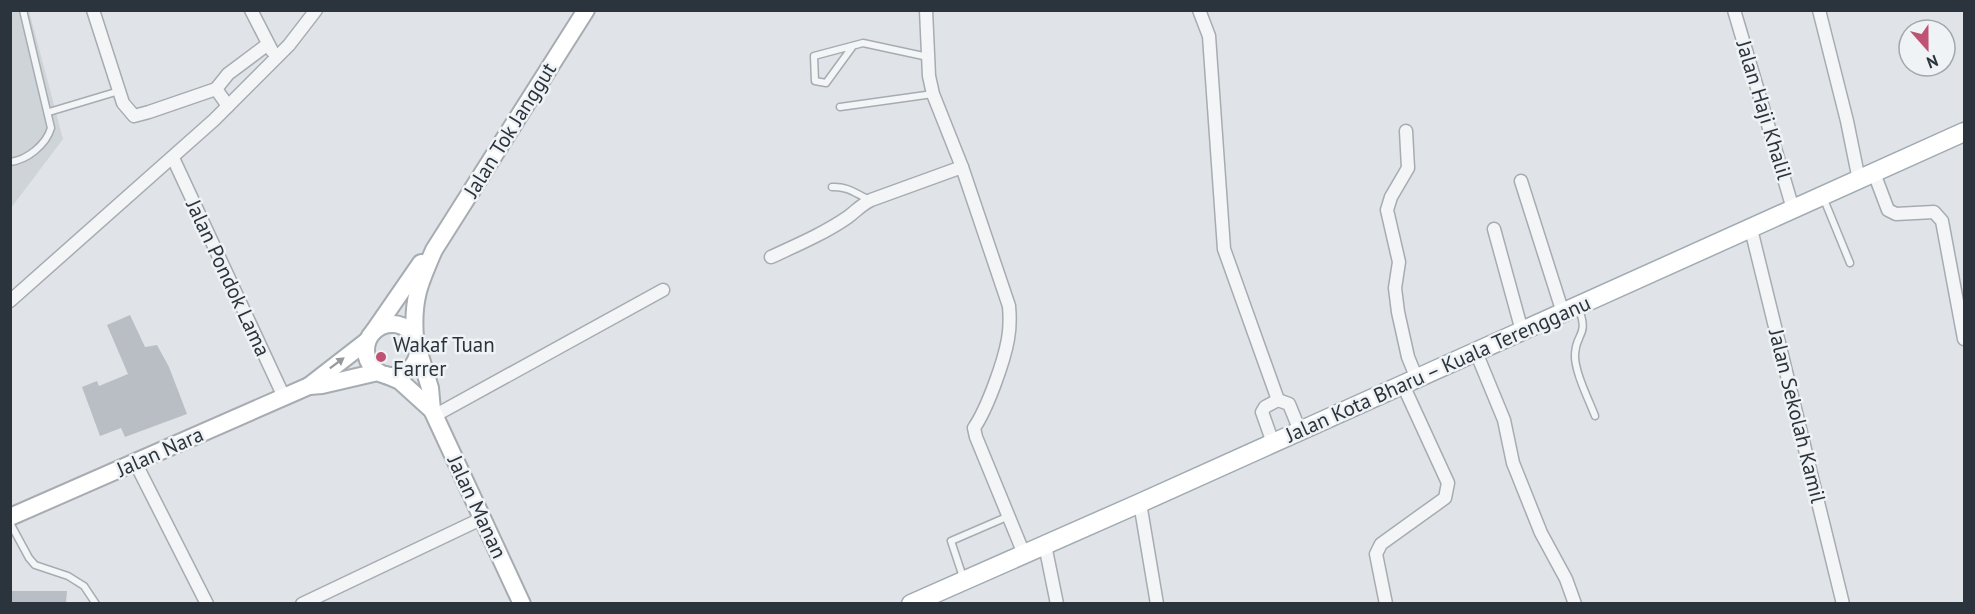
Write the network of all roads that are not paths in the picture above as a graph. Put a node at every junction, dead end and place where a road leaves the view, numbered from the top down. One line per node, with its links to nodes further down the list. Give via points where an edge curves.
1 (23, 10): 19 (lane)
2 (93, 10): 15 (street)
3 (251, 10): 10 (street)
4 (316, 10): 13 (street)
5 (586, 10): 33 (main road, Jalan Tok Janggut)
6 (926, 10): 12 (street)
7 (1199, 10): 48 (street, via 1209,36 1224,249)
8 (1734, 10): 30 (street, Jalan Haji Khalil)
9 (1820, 10): 25 (street, via 1847,121)
10 (268, 44): 13 (street); 14 (street, via 228,74)
11 (853, 46): 11 (lane, via 814,56 815,81 826,83); 12 (lane, via 863,43)
12 (928, 57): 16 (street)
13 (275, 58): 17 (street)
14 (216, 89): 15 (street, via 134,116); 17 (street)
15 (119, 91): 19 (lane)
16 (933, 94): 18 (lane); 24 (street)
17 (228, 106): 22 (street)
18 (840, 107)
19 (49, 112): 23 (lane, via 48,136 24,159)
20 (1406, 131): 45 (street, via 1408,168 1387,210 1399,262 1395,288)
21 (1965, 132): 25 (main road, Jalan Kota Bharu – Kuala Terengganu)
22 (173, 158): 37 (street); 47 (street, Jalan Pondok Lama)
23 (11, 164)
24 (962, 167): 29 (street); 55 (street, via 1009,306 1008,342 974,428)
25 (1866, 176): 28 (main road, Jalan Kota Bharu – Kuala Terengganu); 41 (street, via 1888,210 1896,214 1934,212 1942,221)
26 (1521, 181): 38 (street)
27 (832, 187): 29 (lane, via 850,189)
28 (1822, 196): 30 (main road, Jalan Kota Bharu – Kuala Terengganu); 35 (lane)
29 (871, 200): 34 (street, via 821,232)
30 (1793, 209): 32 (main road, Jalan Kota Bharu – Kuala Terengganu)
31 (1494, 229): 39 (street)
32 (1751, 229): 38 (main road, Jalan Kota Bharu – Kuala Terengganu); 71 (street, Jalan Sekolah Kamil)
33 (434, 250): 40 (main road, Jalan Tok Janggut, via 419,265); 42 (main road, Jalan Tok Janggut, via 413,312)
34 (771, 257)
35 (1850, 264)
36 (663, 290): 49 (street)
37 (10, 301)
38 (1570, 310): 39 (main road, Jalan Kota Bharu – Kuala Terengganu); 50 (lane, via 1584,323 1576,362)
39 (1522, 332): 43 (main road, Jalan Kota Bharu – Kuala Terengganu)
40 (369, 337): 42 (main road, via 378,328 395,324); 44 (main road, via 367,359); 46 (main road, Jalan Nara, one-way to 40)
41 (1965, 339)
42 (416, 342): 44 (main road, via 417,354 409,369 402,374); 49 (main road, Jalan Manan)
43 (1476, 352): 45 (main road, Jalan Kota Bharu – Kuala Terengganu); 70 (street, via 1504,420 1513,463)
44 (382, 373): 46 (main road, Jalan Nara); 49 (main road, Jalan Manan, via 399,381)
45 (1410, 382): 51 (main road, Jalan Kota Bharu – Kuala Terengganu); 69 (street, via 1448,483 1445,498 1380,544 1376,554)
46 (309, 386): 47 (main road, Jalan Nara)
47 (284, 397): 53 (main road, Jalan Nara)
48 (1278, 400): 51 (street, via 1289,404); 52 (street, via 1262,412)
49 (433, 413): 57 (main road, Jalan Manan)
50 (1595, 416)
51 (1300, 431): 52 (main road, Jalan Kota Bharu – Kuala Terengganu)
52 (1273, 443): 54 (main road, Jalan Kota Bharu – Kuala Terengganu)
53 (135, 462): 56 (main road, Jalan Nara); 63 (street)
54 (1140, 503): 59 (main road, Jalan Kota Bharu – Kuala Terengganu); 68 (street)
55 (1009, 516): 60 (street); 61 (lane, via 951,541)
56 (10, 517)
57 (483, 518): 64 (street); 65 (main road, Jalan Manan)
58 (10, 522): 62 (lane, via 35,565 68,576 84,586)
59 (1045, 545): 60 (main road, Jalan Kota Bharu – Kuala Terengganu); 67 (street)
60 (1024, 554): 61 (main road, Jalan Kota Bharu – Kuala Terengganu)
61 (964, 580): 66 (main road, Jalan Kota Bharu – Kuala Terengganu)
62 (96, 603)
63 (207, 603)
64 (302, 603)
65 (522, 603)
66 (911, 603)
67 (1057, 603)
68 (1157, 603)
69 (1386, 603)
70 (1575, 603)
71 (1839, 603)

